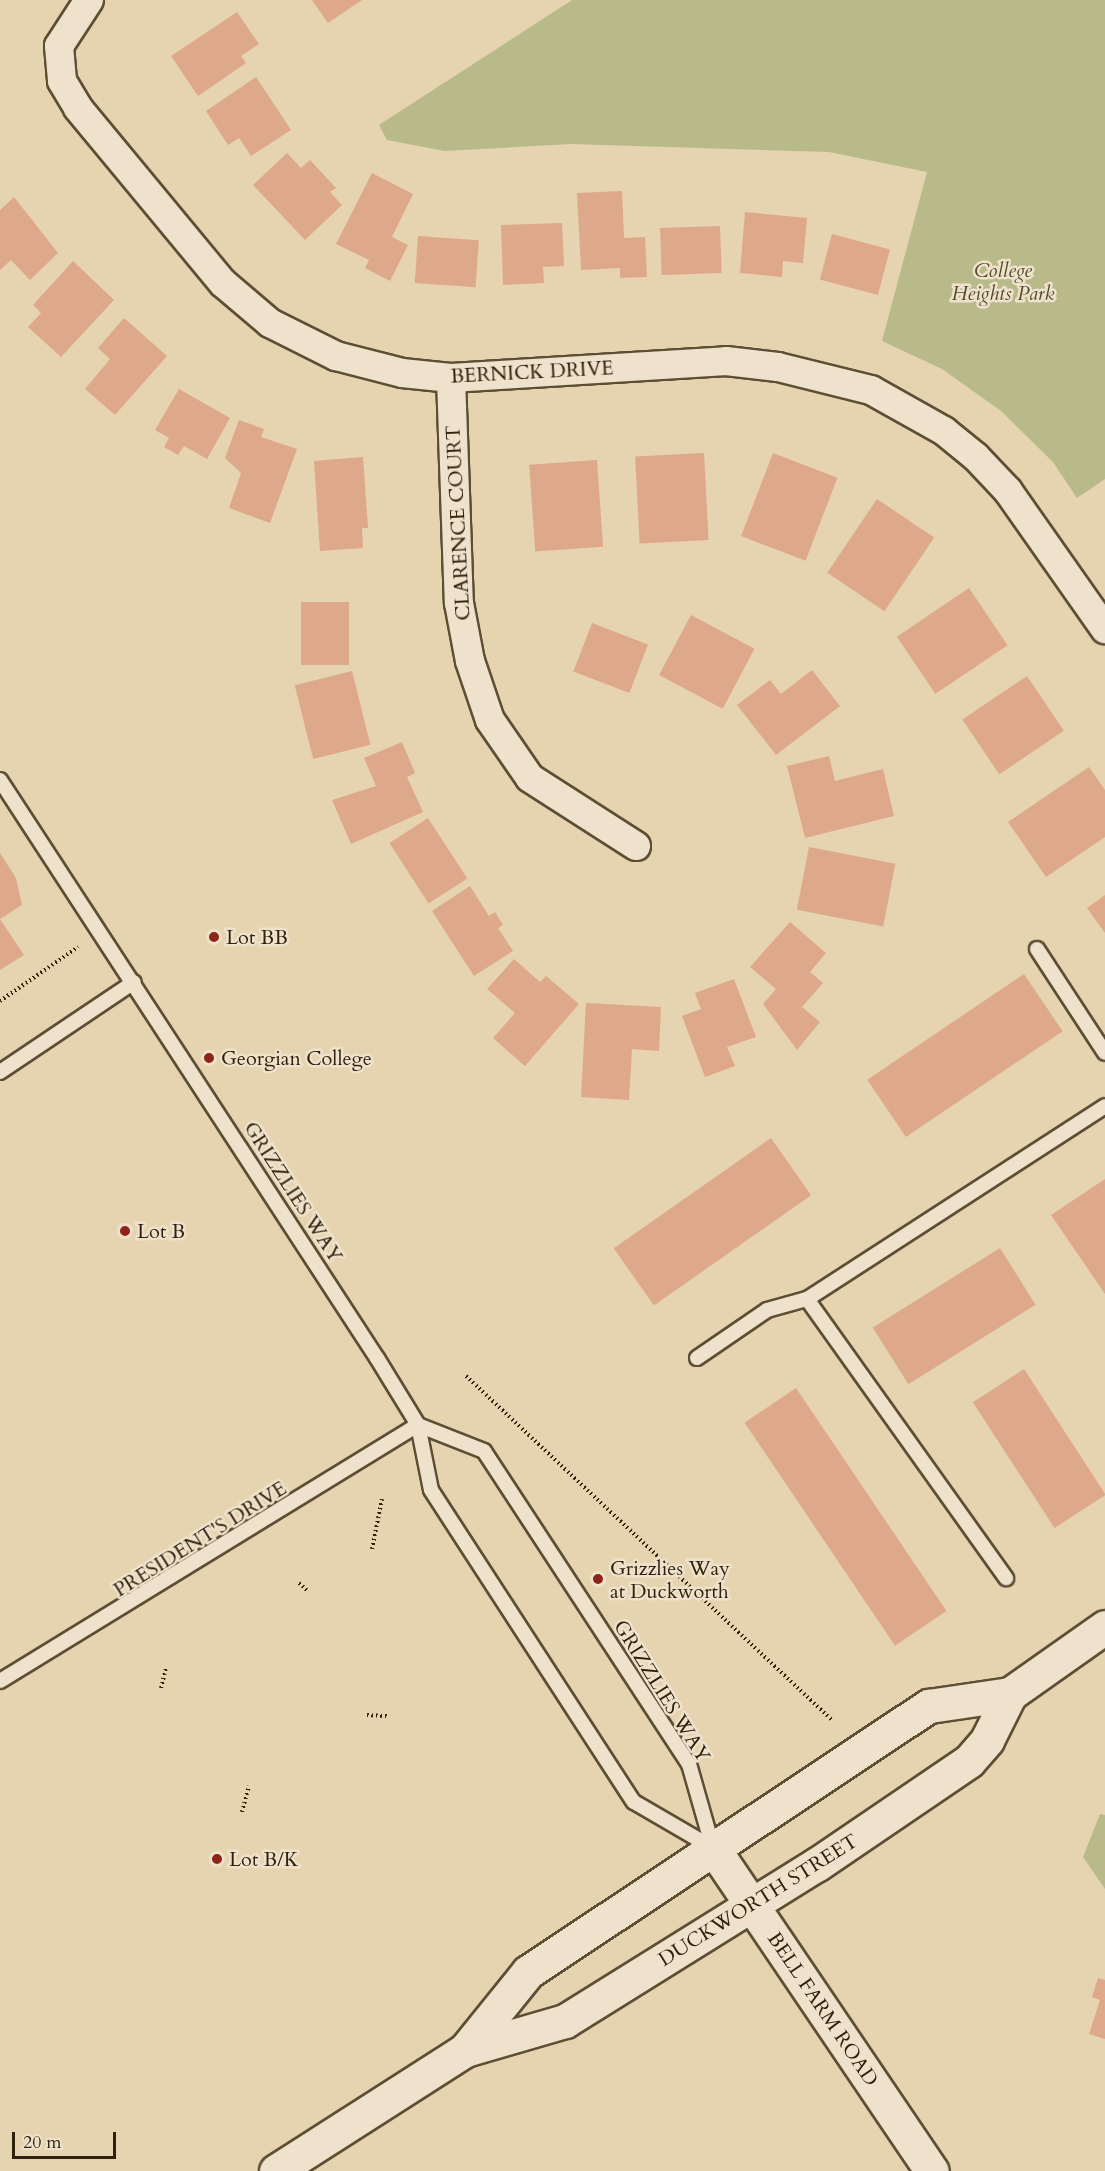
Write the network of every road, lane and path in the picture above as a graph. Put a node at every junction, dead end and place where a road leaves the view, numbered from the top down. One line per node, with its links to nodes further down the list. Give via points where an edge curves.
1 (89, 0): 2 (street, BERNICK DRIVE, via 59,46 62,81 78,108 223,283 270,323 336,356)
2 (451, 378): 3 (street, BERNICK DRIVE, via 726,361 815,374 870,390 944,431 976,457 1015,499); 5 (street, CLARENCE COURT, via 459,603 470,661 490,720 530,778)
3 (1105, 629)
4 (0, 780): 8 (lane, GRIZZLIES WAY)
5 (636, 846)
6 (74, 940): 9 (path, via 80,949)
7 (1037, 950): 10 (lane)
8 (134, 982): 11 (lane); 16 (lane, GRIZZLIES WAY)
9 (0, 1001)
10 (1105, 1053)
11 (0, 1072)
12 (1105, 1106): 13 (lane)
13 (807, 1299): 14 (lane, via 767,1310); 19 (lane)
14 (697, 1358)
15 (466, 1376): 29 (path)
16 (418, 1425): 24 (lane, PRESIDENT'S DRIVE); 32 (lane, GRIZZLIES WAY, via 431,1491 634,1802); 32 (lane, GRIZZLIES WAY, via 484,1451 689,1764)
17 (382, 1499): 18 (path)
18 (372, 1549)
19 (1006, 1578)
20 (299, 1583): 21 (path)
21 (309, 1592)
22 (1105, 1627): 26 (main road, DUCKWORTH STREET)
23 (166, 1668): 25 (path)
24 (0, 1681)
25 (160, 1688)
26 (1010, 1694): 32 (main road, DUCKWORTH STREET, via 929,1706); 33 (main road, DUCKWORTH STREET, via 987,1740 969,1761)
27 (367, 1715): 28 (path)
28 (389, 1716)
29 (832, 1720)
30 (249, 1786): 31 (path)
31 (242, 1812)
32 (713, 1848): 33 (main road, BELL FARM ROAD); 34 (main road, DUCKWORTH STREET, via 528,1972)
33 (753, 1906): 34 (main road, DUCKWORTH STREET, via 565,2021 522,2037); 36 (main road, BELL FARM ROAD)
34 (465, 2049): 35 (main road, DUCKWORTH STREET)
35 (276, 2171)
36 (932, 2171)

